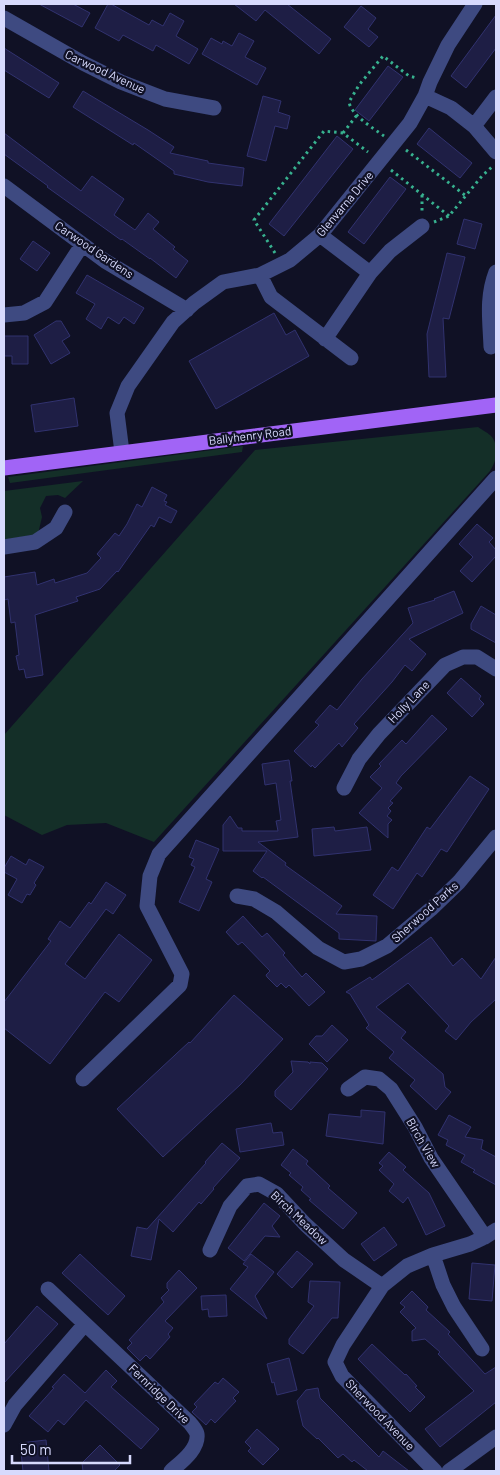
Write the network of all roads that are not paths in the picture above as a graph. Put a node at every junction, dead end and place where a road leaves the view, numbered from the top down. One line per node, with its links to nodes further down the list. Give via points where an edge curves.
1 (475, 4): 3 (street, Glenvarna Drive, via 448,44)
2 (4, 18): 5 (street, Carwood Avenue, via 121,82 165,99)
3 (428, 89): 6 (street); 10 (street, Glenvarna Drive, via 410,123)
4 (496, 97): 6 (street)
5 (214, 108)
6 (474, 126): 7 (street)
7 (496, 152)
8 (4, 186): 11 (street, Carwood Gardens)
9 (422, 226): 13 (street, via 390,251)
10 (320, 235): 13 (street); 14 (street, Glenvarna Drive, via 290,260)
11 (82, 245): 15 (street, Carwood Gardens); 16 (street, via 44,302 24,313)
12 (496, 272): 18 (street, via 489,299)
13 (370, 273): 17 (street)
14 (260, 275): 15 (street, Glenvarna Drive, via 223,282); 17 (street, via 271,298)
15 (187, 310): 21 (street, Glenvarna Drive, via 173,322 128,386 117,413)
16 (4, 315)
17 (325, 338): 19 (street)
18 (491, 347)
19 (351, 358)
20 (496, 405): 21 (main road, Ballyhenry Road)
21 (122, 452): 22 (main road, Ballyhenry Road)
22 (4, 468)
23 (496, 478): 30 (street, via 158,854 150,876 147,906 182,974 180,984)
24 (65, 512): 25 (street, via 56,528 35,542)
25 (4, 547)
26 (496, 670): 27 (street, Holly Lane, via 477,657 463,656 445,665 359,758)
27 (344, 788)
28 (496, 836): 29 (street, Sherwood Parks, via 459,882 431,909 387,946 361,959 344,962 318,948 276,912 254,900)
29 (237, 896)
30 (83, 1079)
31 (348, 1089): 32 (street, Birch View, via 365,1077 379,1079 391,1089 431,1158)
32 (491, 1234): 34 (street, Sherwood Avenue)
33 (210, 1250): 35 (street, Birch Meadow, via 230,1206 247,1186 259,1184 277,1194 344,1260)
34 (433, 1255): 35 (street, Sherwood Avenue, via 407,1266); 38 (street, via 454,1307)
35 (382, 1286): 42 (street, Sherwood Avenue, via 334,1362 342,1376)
36 (48, 1289): 37 (street, Fernridge Drive)
37 (86, 1324): 39 (street, via 15,1406); 41 (street, Fernridge Drive, via 196,1432 197,1441 192,1450)
38 (482, 1349)
39 (4, 1425)
40 (496, 1437): 43 (street)
41 (171, 1471)
42 (435, 1471)
43 (449, 1471)

